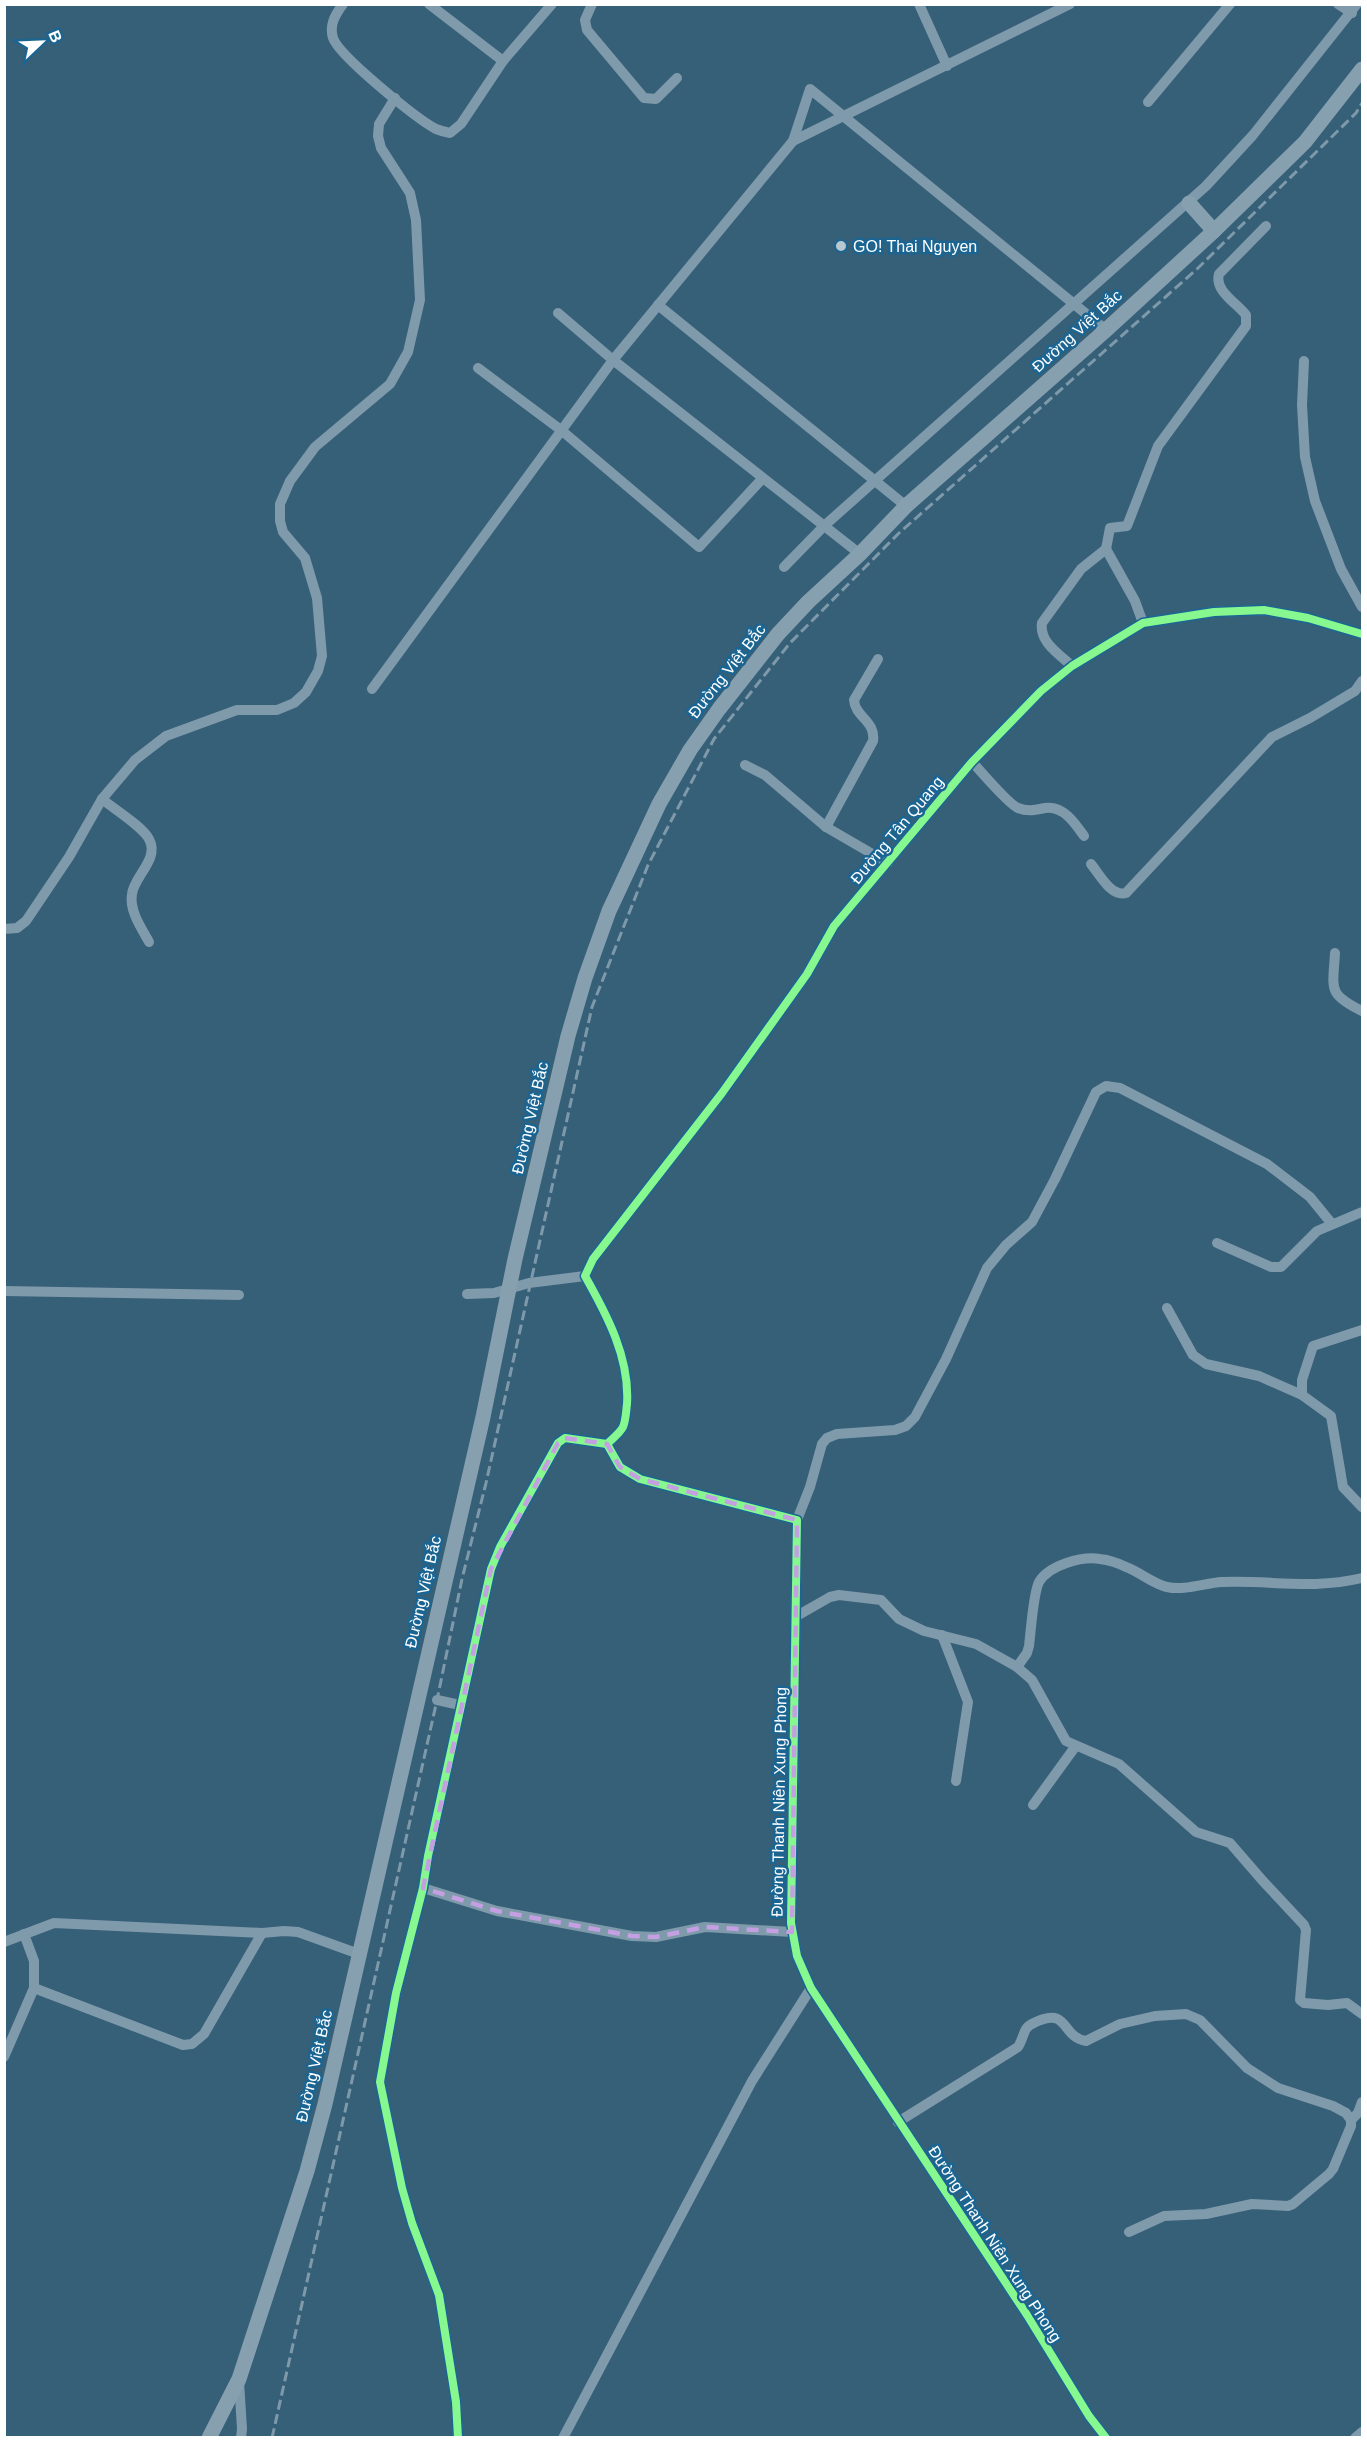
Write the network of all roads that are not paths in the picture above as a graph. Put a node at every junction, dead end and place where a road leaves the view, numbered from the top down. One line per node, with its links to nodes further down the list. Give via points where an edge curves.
1 (343, 4): 14 (street, via 332,21 337,48)
2 (429, 4): 10 (street)
3 (552, 4): 10 (street)
4 (592, 4): 13 (street, via 585,20 588,30 644,98 656,99)
5 (920, 4): 11 (street)
6 (1070, 4): 11 (street)
7 (1230, 4): 15 (street)
8 (1338, 4): 9 (street)
9 (1354, 9): 18 (street, via 1253,135)
10 (503, 61): 14 (street, via 461,124 450,133 434,128)
11 (947, 66): 16 (street)
12 (1362, 69): 20 (main road, Đường Việt Bắc, via 1305,142)
13 (677, 78)
14 (395, 98): 45 (street, via 379,124 378,136 381,148 410,193 416,220 420,300 408,352 390,384 315,447 290,481 280,504 280,527 305,558 317,598 322,656 318,671 301,697 284,708 237,710 162,739 135,760)
15 (1148, 102)
16 (844, 115): 17 (street); 17 (street, via 810,89); 22 (street)
17 (794, 141): 21 (street)
18 (1189, 202): 20 (main road); 22 (street)
19 (1266, 226): 33 (street, via 1217,278 1220,288 1246,315 1246,326 1158,446 1127,526 1110,528)
20 (1214, 231): 24 (main road, Đường Việt Bắc)
21 (658, 305): 25 (street); 30 (street)
22 (1075, 305): 24 (street); 30 (street)
23 (558, 313): 25 (street)
24 (1106, 330): 31 (main road, Đường Việt Bắc)
25 (613, 360): 28 (street); 29 (street)
26 (1304, 361): 36 (street, via 1305,458 1315,501 1341,569)
27 (478, 368): 28 (street)
28 (561, 430): 29 (street, via 699,547); 42 (street)
29 (762, 479): 32 (street)
30 (876, 481): 31 (street); 32 (street)
31 (906, 506): 34 (main road, Đường Việt Bắc)
32 (824, 526): 34 (street); 35 (street)
33 (1106, 549): 37 (street); 40 (street, via 1081,568 1042,622 1040,632 1044,639)
34 (860, 554): 58 (main road, Đường Việt Bắc, via 778,634 719,709 690,750 636,853 609,911 568,1035)
35 (784, 567)
36 (1362, 607)
37 (1143, 623): 38 (street, Đường Tân Quang, via 1214,612 1264,610); 40 (street, Đường Tân Quang)
38 (1362, 634)
39 (878, 659): 46 (street, via 854,700 856,710 871,726 873,741)
40 (1072, 666): 43 (street, Đường Tân Quang, via 1041,691)
41 (1362, 681): 49 (street, via 1355,691 1272,737 1126,892 1114,892)
42 (372, 689)
43 (972, 762): 47 (street, via 1015,807 1059,810); 48 (street, Đường Tân Quang)
44 (745, 765): 46 (street, via 765,775)
45 (102, 799): 50 (street, via 26,921 17,928); 51 (street, via 145,834 150,843 150,856 131,896)
46 (826, 827): 48 (street)
47 (1084, 836)
48 (888, 863): 57 (street, Đường Tân Quang, via 834,926 812,966 722,1093 593,1259)
49 (1091, 864)
50 (4, 929)
51 (149, 942)
52 (1335, 952): 53 (street, via 1336,996)
53 (1362, 1011)
54 (1362, 1212): 55 (street)
55 (1332, 1224): 56 (street, via 1312,1234 1281,1267 1271,1267); 67 (street, via 1310,1197 1267,1164 1120,1088 1106,1086 1096,1092 1032,1222 987,1268 915,1417 895,1430 827,1438)
56 (1217, 1243)
57 (585, 1276): 58 (street); 65 (street, via 603,1306 623,1357 628,1385 622,1429)
58 (509, 1289): 60 (street); 82 (main road, Đường Việt Bắc, via 483,1418)
59 (4, 1291): 61 (street)
60 (467, 1294)
61 (239, 1295)
62 (1167, 1308): 64 (street, via 1193,1355 1206,1364 1259,1376)
63 (1362, 1330): 64 (street, via 1312,1346)
64 (1302, 1395): 66 (street, via 1331,1416 1343,1487)
65 (607, 1444): 67 (street, via 620,1467 639,1479); 73 (street, via 565,1438 552,1453 491,1569)
66 (1362, 1507)
67 (797, 1520): 69 (street, Đường Thanh Niên Xung Phong)
68 (1362, 1578): 71 (street, via 1310,1586 1232,1582 1166,1587 1110,1560 1075,1561 1056,1568 1038,1584 1029,1646)
69 (795, 1617): 70 (street, via 839,1595 881,1600 899,1619); 78 (street, Đường Thanh Niên Xung Phong)
70 (942, 1635): 71 (street, via 976,1644); 75 (street, via 968,1702)
71 (1017, 1667): 74 (street, via 1032,1680 1060,1733)
72 (437, 1700): 73 (street)
73 (460, 1705): 77 (street)
74 (1075, 1747): 76 (street); 85 (street, via 1119,1764 1196,1832 1230,1843 1306,1927 1300,2000 1328,2005 1347,2003)
75 (956, 1781)
76 (1033, 1805)
77 (423, 1888): 78 (street, via 497,1911 632,1936 656,1937 705,1927); 96 (street, via 396,1993 380,2082 402,2188 439,2295)
78 (792, 1932): 84 (street, Đường Thanh Niên Xung Phong)
79 (24, 1934): 80 (street, via 54,1923); 81 (street); 83 (street, via 34,1962)
80 (262, 1934): 82 (street, via 298,1932); 83 (street, via 204,2034 192,2044 183,2045)
81 (4, 1942)
82 (359, 1954): 91 (main road, Đường Việt Bắc, via 307,2171)
83 (34, 1988): 86 (street)
84 (811, 1988): 89 (street, Đường Thanh Niên Xung Phong); 97 (street, via 752,2081)
85 (1362, 2014)
86 (4, 2056)
87 (1362, 2102): 88 (street)
88 (1351, 2120): 89 (street, via 1333,2106 1278,2088 1247,2068 1200,2020 1186,2014 1120,2024 1086,2041 1075,2036 1059,2018 1048,2017 1026,2028 1018,2046); 90 (street, via 1329,2175 1293,2204 1252,2204 1206,2214 1164,2216)
89 (898, 2122): 93 (street, Đường Thanh Niên Xung Phong, via 1027,2315)
90 (1129, 2232)
91 (238, 2379): 94 (main road, Đường Việt Bắc); 95 (street)
92 (1362, 2432): 99 (street)
93 (1098, 2433): 98 (street, Đường Thanh Niên Xung Phong)
94 (209, 2438)
95 (241, 2438)
96 (458, 2438)
97 (563, 2438)
98 (1106, 2438)
99 (1355, 2438)

